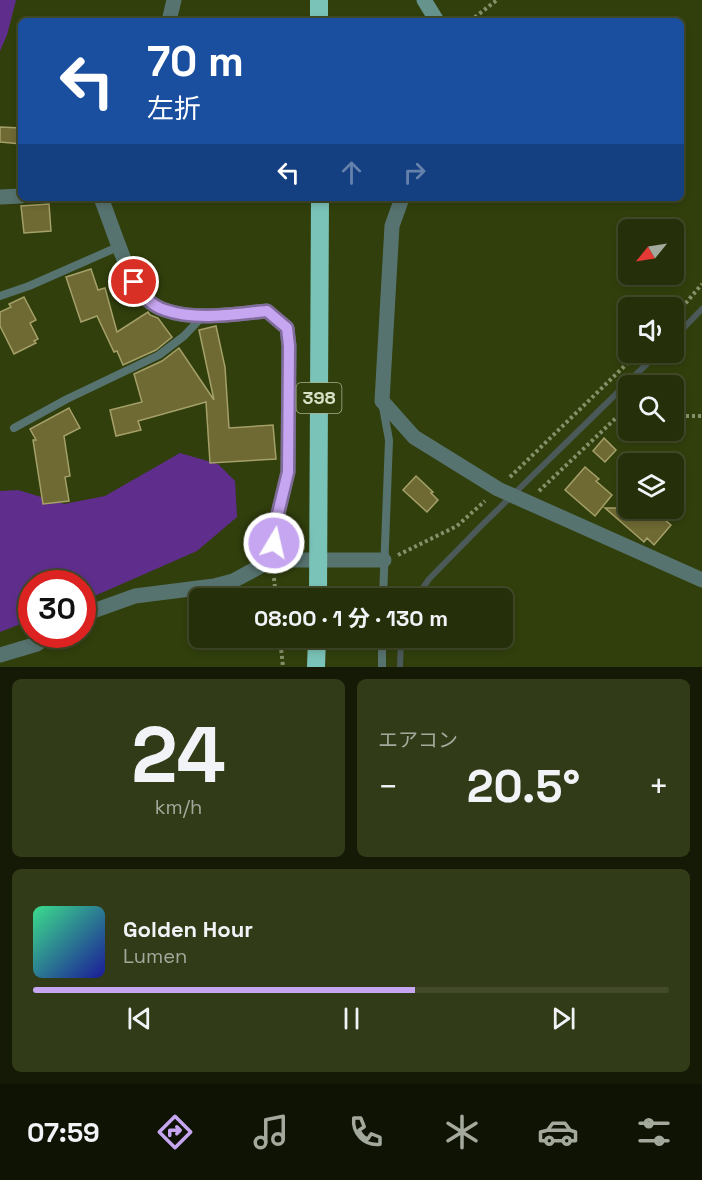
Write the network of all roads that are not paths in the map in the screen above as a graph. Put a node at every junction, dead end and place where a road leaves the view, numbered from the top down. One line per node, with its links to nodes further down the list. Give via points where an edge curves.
1 (174, 0): 4 (street)
2 (319, 0): 5 (highway)
3 (424, 0): 6 (street)
4 (170, 18)
5 (319, 18)
6 (435, 18)
7 (18, 196): 8 (street)
8 (0, 197)
9 (102, 201): 12 (street)
10 (320, 201): 17 (highway, 398)
11 (401, 201): 15 (street, via 392,226)
12 (120, 246): 13 (lane); 14 (street, via 134,282 146,299 164,310)
13 (0, 296)
14 (203, 316): 16 (lane, via 159,356); 18 (street, via 267,311 287,328 288,472 275,526)
15 (382, 400): 19 (lane, via 389,440); 20 (street, via 414,437 501,490)
16 (14, 428)
17 (319, 559): 18 (street); 19 (street); 21 (highway, 398)
18 (272, 560): 23 (street, via 233,581 135,596)
19 (384, 560): 22 (lane)
20 (702, 580)
21 (318, 588)
22 (383, 588)
23 (96, 610)
24 (24, 648): 27 (street)
25 (317, 648): 28 (highway)
26 (382, 648): 29 (lane)
27 (0, 655)
28 (316, 667)
29 (382, 667)

